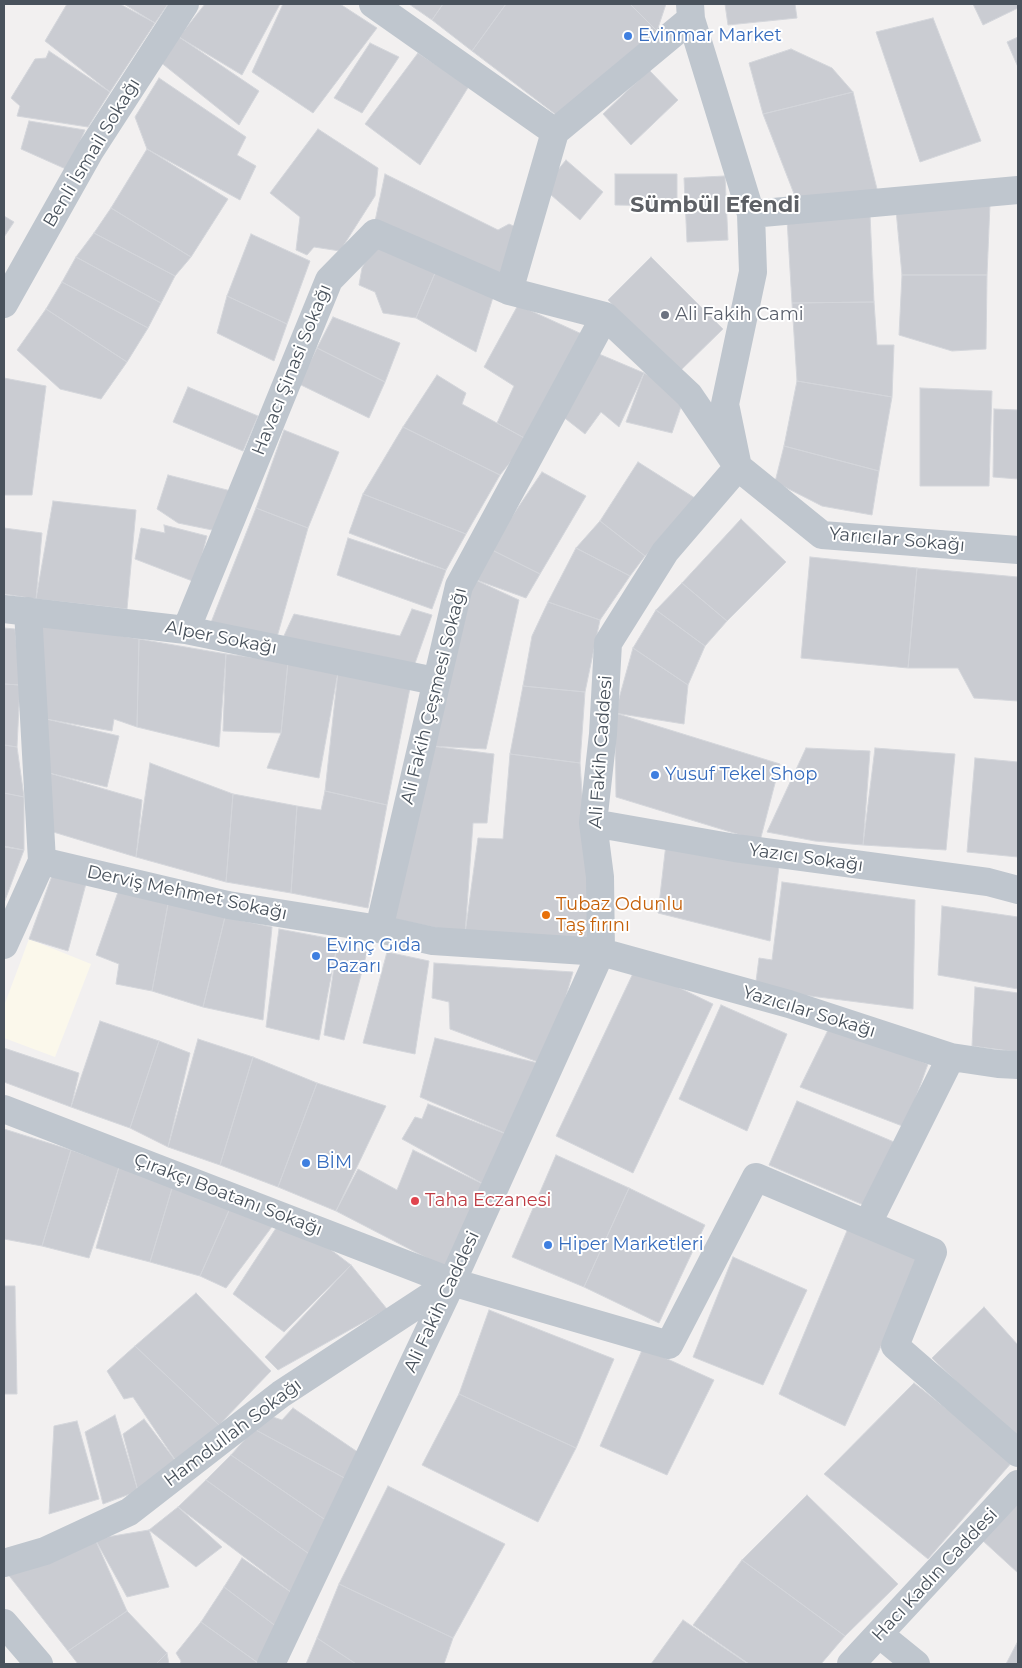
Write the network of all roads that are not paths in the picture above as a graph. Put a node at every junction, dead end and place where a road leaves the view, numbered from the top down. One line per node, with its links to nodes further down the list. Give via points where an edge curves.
1 (185, 4): 8 (street, Benli İsmail Sokağı, via 90,151)
2 (373, 4): 4 (street)
3 (690, 11): 4 (street); 6 (street)
4 (555, 132): 7 (street)
5 (1018, 190): 6 (street)
6 (751, 214): 10 (street, via 754,272 725,404)
7 (509, 291): 9 (street, Havacı Şinasi Sokağı); 13 (street, Havacı Şinasi Sokağı, via 375,233 329,280)
8 (4, 304)
9 (605, 316): 10 (street, Havacı Şinasi Sokağı, via 689,395); 14 (street, Ali Fakih Çeşmesi Sokağı, via 459,586)
10 (738, 467): 11 (street, Yarıcılar Sokağı, via 822,535); 15 (street, Ali Fakih Caddesi, via 665,552 608,643 603,734)
11 (1018, 550)
12 (16, 610): 13 (street, Alper Sokağı); 16 (street)
13 (186, 630): 14 (street, Alper Sokağı)
14 (435, 681): 18 (street, Ali Fakih Çeşmesi Sokağı)
15 (593, 823): 17 (street, Yazıcı Sokağı, via 735,848 988,882); 20 (street, Ali Fakih Caddesi, via 600,876)
16 (42, 861): 18 (street, Derviş Mehmet Sokağı, via 228,905); 19 (street)
17 (1018, 890)
18 (379, 929): 20 (street, Derviş Mehmet Sokağı, via 433,941)
19 (4, 945)
20 (601, 952): 21 (street, Yazıcılar Sokağı, via 789,1004); 25 (street, Ali Fakih Caddesi)
21 (951, 1057): 22 (street, Yazıcılar Sokağı); 24 (street)
22 (1018, 1065)
23 (4, 1108): 25 (street, Çırakçı Boatanı Sokağı)
24 (868, 1223): 25 (street, Çırakçı Boatanı Sokağı, via 756,1177 670,1345); 26 (street, via 932,1252 895,1346)
25 (452, 1282): 28 (street, Hamdullah Sokağı, via 281,1394 129,1512 45,1551); 32 (street, Ali Fakih Caddesi)
26 (1018, 1453)
27 (1018, 1484): 30 (street, Hacı Kadın Caddesi)
28 (4, 1563)
29 (4, 1623): 31 (street)
30 (880, 1634): 33 (street, Hacı Kadın Caddesi); 34 (street)
31 (39, 1664)
32 (271, 1664)
33 (851, 1664)
34 (916, 1664)

